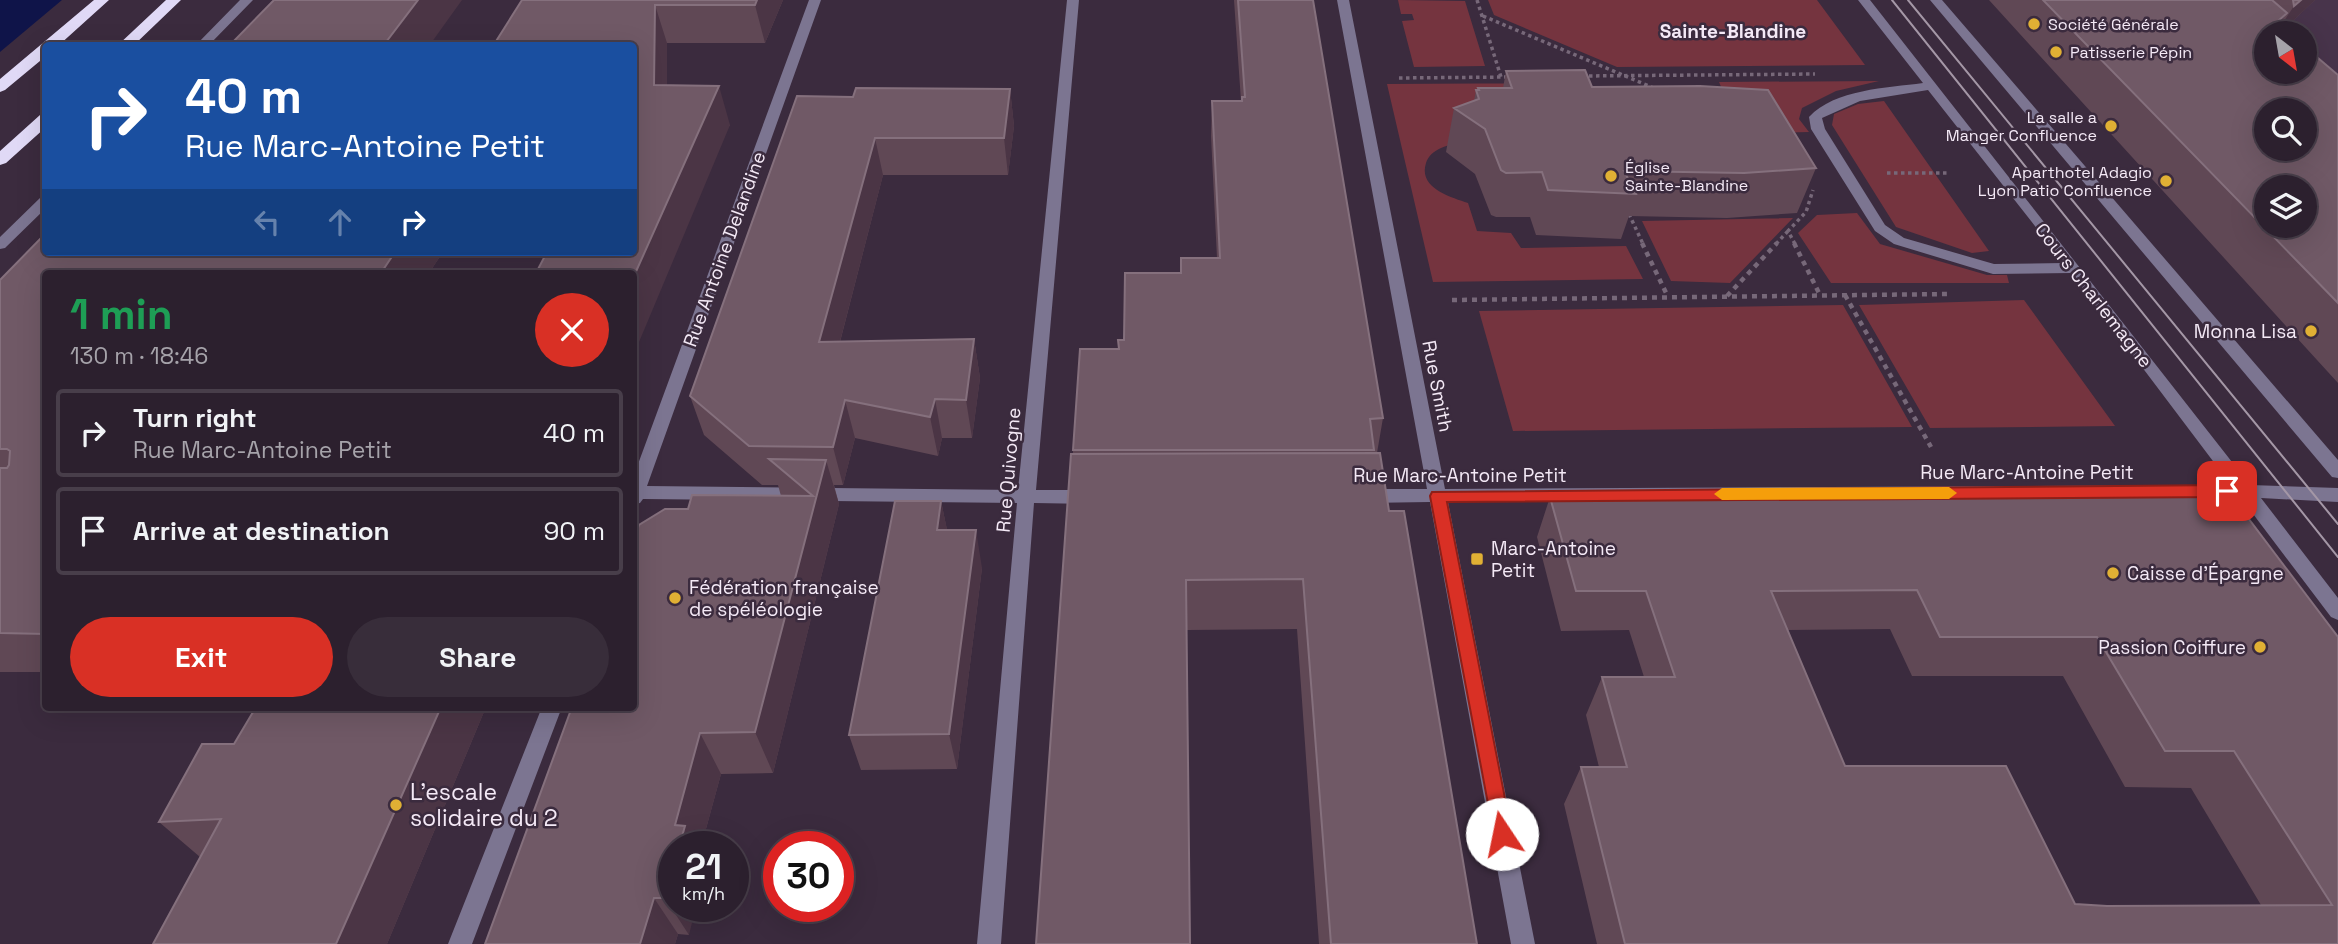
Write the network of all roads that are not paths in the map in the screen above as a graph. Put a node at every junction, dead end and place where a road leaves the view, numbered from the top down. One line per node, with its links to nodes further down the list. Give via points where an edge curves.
1 (102, 0): 9 (highway)
2 (174, 0): 10 (highway)
3 (247, 0): 11 (street)
4 (815, 0): 21 (street, Rue Antoine Delandine)
5 (1073, 0): 27 (street, Rue Quivogne)
6 (1343, 0): 26 (street, Rue Smith)
7 (1864, 0): 13 (street, Cours Charlemagne)
8 (1936, 0): 20 (street)
9 (53, 42)
10 (128, 42)
11 (205, 42)
12 (42, 51): 14 (highway)
13 (1932, 86): 19 (street, Cours Charlemagne); 19 (street, via 1872,94 1827,108 1815,117 1880,228 1899,241 1993,268)
14 (0, 87)
15 (42, 122): 16 (highway)
16 (0, 160)
17 (42, 204): 18 (street)
18 (0, 245)
19 (2075, 268): 22 (street, Cours Charlemagne)
20 (2338, 472)
21 (637, 486)
22 (2246, 491): 24 (street); 26 (street, Rue Marc-Antoine Petit); 29 (street, Cours Charlemagne)
23 (637, 494): 27 (street)
24 (2338, 495)
25 (1352, 496): 26 (street, Rue Marc-Antoine Petit)
26 (1438, 496): 33 (street, Rue Smith)
27 (1026, 497): 28 (street); 32 (street, Rue Quivogne)
28 (1110, 497)
29 (2338, 612)
30 (550, 711): 31 (street)
31 (460, 944)
32 (989, 944)
33 (1523, 944)

